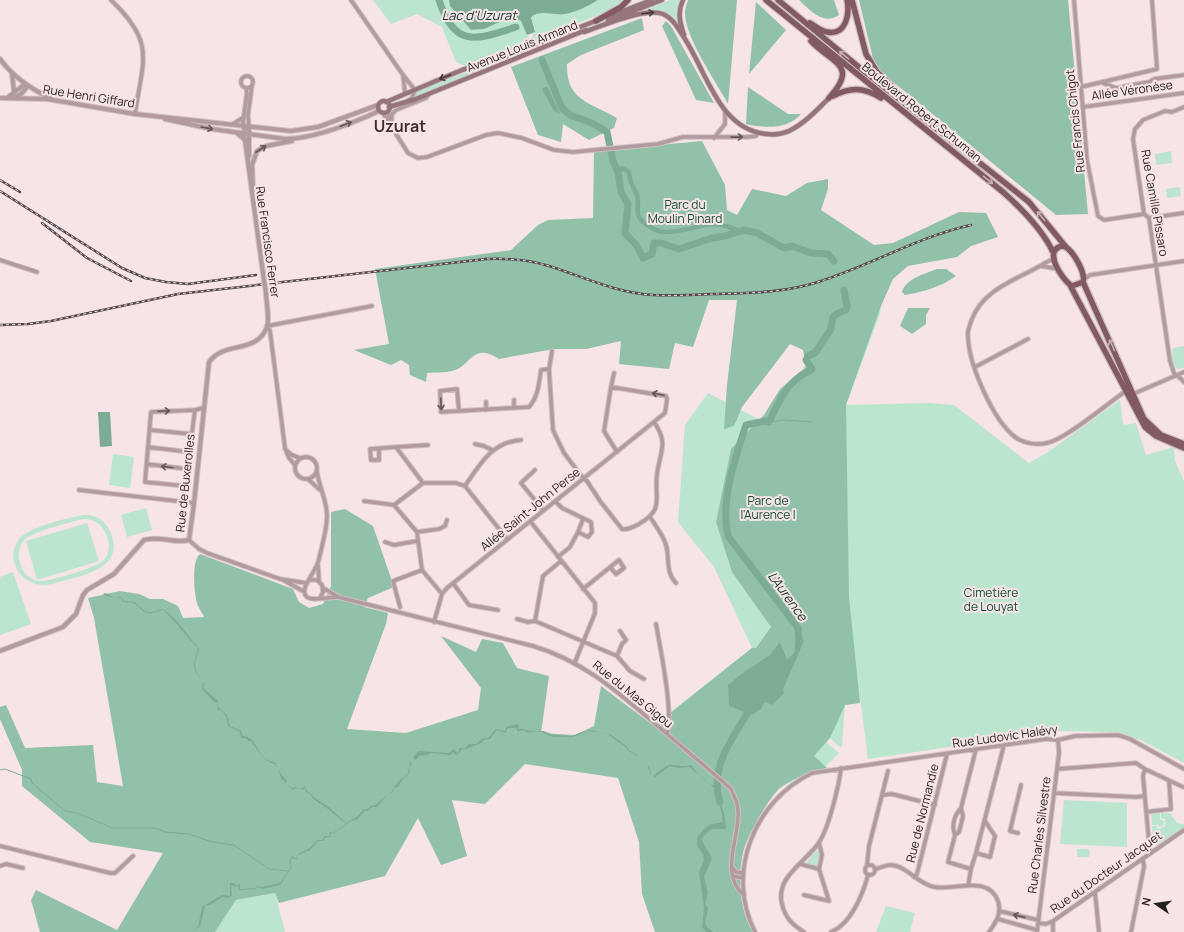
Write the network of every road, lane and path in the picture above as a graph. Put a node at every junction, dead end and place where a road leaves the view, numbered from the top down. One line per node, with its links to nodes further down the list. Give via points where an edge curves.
1 (111, 0): 45 (street, via 132,22 142,43 143,65)
2 (351, 0): 20 (street)
3 (628, 0): 14 (main road, via 621,7)
4 (652, 0): 14 (main road, Avenue Louis Armand)
5 (662, 0): 16 (main road, Avenue Louis Armand)
6 (683, 0): 17 (main road, via 679,20)
7 (766, 0): 15 (main road, Boulevard Robert Schuman)
8 (778, 0): 13 (main road, Boulevard Robert Schuman)
9 (847, 0): 13 (main road, via 847,22 834,32 822,30)
10 (852, 0): 48 (main road, via 866,54 876,72)
11 (1074, 0): 25 (street, Rue Francis Chigot)
12 (1152, 0): 22 (street, via 1157,69)
13 (791, 11): 48 (main road, Boulevard Robert Schuman, one-way to 13)
14 (596, 21): 27 (main road, Avenue Louis Armand, one-way to 27)
15 (793, 23): 34 (main road, via 841,68 844,78); 44 (main road, Boulevard Robert Schuman)
16 (584, 32): 17 (main road, one-way to 17, via 655,12 663,14 673,22); 31 (main road, Avenue Louis Armand)
17 (687, 42): 42 (main road)
18 (0, 59): 19 (street)
19 (12, 73): 23 (street); 28 (street)
20 (403, 75): 27 (street); 30 (street)
21 (1184, 75): 22 (street, via 1116,88)
22 (1102, 83): 25 (street)
23 (27, 85): 28 (street); 33 (street, via 22,94); 35 (street)
24 (252, 85): 26 (street); 26 (street, via 251,78 244,77 241,84); 51 (street)
25 (1081, 87): 39 (street, Rue Francis Chigot)
26 (246, 88): 47 (street)
27 (415, 90): 30 (main road, Avenue Louis Armand); 37 (street, via 412,98)
28 (14, 91): 33 (street)
29 (1184, 93): 39 (street, Allée Véronèse)
30 (405, 94): 36 (main road, Avenue Louis Armand)
31 (430, 94): 37 (main road, Avenue Louis Armand); 52 (street, via 396,110 392,114)
32 (0, 98): 33 (street)
33 (9, 98): 35 (street, Rue Henri Giffard)
34 (829, 98): 44 (main road, via 843,91 863,89); 56 (main road, via 788,132 772,135)
35 (54, 100): 45 (street, Rue Henri Giffard)
36 (386, 102): 38 (main road, Avenue Louis Armand); 41 (main road)
37 (404, 102): 41 (main road, Avenue Louis Armand)
38 (378, 105): 43 (main road); 51 (street, via 318,127 291,131)
39 (1083, 107): 64 (street, Rue Francis Chigot, via 1087,160 1100,218 1104,220)
40 (1184, 107): 64 (street, Rue Camille Pissaro, via 1143,120 1134,132)
41 (389, 109): 43 (main road, Avenue Louis Armand); 52 (street)
42 (725, 111): 56 (main road, via 741,126); 58 (street, via 725,124)
43 (381, 112): 52 (street); 59 (street, one-way to 43)
44 (903, 112): 67 (main road, Boulevard Robert Schuman, one-way to 67, via 1017,204 1043,235)
45 (135, 114): 46 (street, Rue Henri Giffard)
46 (151, 116): 49 (street, Rue Henri Giffard); 53 (street, Rue Henri Giffard, one-way to 53)
47 (244, 117): 49 (street); 50 (street)
48 (930, 123): 66 (main road, Boulevard Robert Schuman, one-way to 48, via 1030,202)
49 (230, 124): 50 (street, Rue Henri Giffard)
50 (243, 125): 51 (street, Rue Henri Giffard); 53 (street); 55 (street); 57 (street)
51 (249, 126): 55 (street)
52 (391, 126): 58 (street, via 408,153 418,158 498,132 561,152 617,149 682,138)
53 (229, 132): 54 (street, Rue Henri Giffard)
54 (236, 133): 57 (street, Rue Henri Giffard); 60 (street, via 243,137)
55 (250, 133): 57 (street, Rue Henri Giffard); 59 (street); 61 (street)
56 (758, 133): 58 (street, one-way to 56, via 748,137 756,136)
57 (244, 134): 60 (street)
58 (714, 138)
59 (297, 139): 62 (street, one-way to 59, via 254,154 266,146)
60 (245, 143): 61 (street)
61 (248, 161): 62 (street, Rue Francisco Ferrer)
62 (252, 198): 80 (street, Rue Francisco Ferrer, bridge, via 266,293)
63 (1184, 213): 65 (street)
64 (1144, 214): 65 (street, Rue Camille Pissaro)
65 (1149, 218): 71 (street, Rue Camille Pissaro)
66 (1066, 246): 67 (main road, via 1059,247); 74 (main road, Boulevard Robert Schuman)
67 (1053, 252): 68 (main road)
68 (1053, 259): 72 (street); 73 (main road)
69 (0, 260): 75 (street)
70 (1184, 261): 71 (street)
71 (1156, 265): 76 (street); 87 (street, Rue Camille Pissaro, via 1170,361)
72 (1041, 266): 73 (street); 83 (street, via 995,290 972,318 967,336)
73 (1059, 269): 78 (main road)
74 (1082, 270): 76 (street); 77 (main road, Boulevard Robert Schuman)
75 (37, 272)
76 (1090, 274): 77 (street)
77 (1084, 280): 78 (main road, via 1076,286); 90 (main road, one-way to 77)
78 (1070, 285): 90 (main road)
79 (372, 306): 80 (street)
80 (267, 326): 93 (street, Rue de Buxerolles, via 252,344 219,352 211,360); 107 (street, via 270,331)
81 (1028, 339): 83 (street)
82 (552, 351): 84 (street)
83 (975, 367): 90 (street, via 1004,426 1016,438 1034,444 1057,440)
84 (550, 369): 94 (street, via 541,370 534,402 529,407); 119 (street, via 553,430 564,453)
85 (1184, 372): 87 (street)
86 (614, 373): 89 (street)
87 (1176, 375): 88 (street); 90 (street)
88 (1184, 382)
89 (611, 387): 98 (street, Allée Saint-John Perse, one-way to 89, via 665,413 666,396); 112 (street, via 604,431)
90 (1130, 392): 103 (main road, via 1149,425 1161,435); 109 (main road, via 1148,431)
91 (514, 400): 94 (street)
92 (486, 402): 96 (street)
93 (203, 408): 95 (street); 129 (street, Rue de Buxerolles)
94 (514, 408): 96 (street)
95 (195, 410): 99 (street, one-way to 95, via 151,412); 100 (street)
96 (486, 410): 97 (street)
97 (459, 411): 97 (street, one-way to 97, via 457,389 440,391 441,412)
98 (654, 422): 112 (street, Allée Saint-John Perse); 132 (street, via 662,433 663,447 658,473 658,502)
99 (150, 430): 100 (street); 105 (street)
100 (191, 434): 111 (street)
101 (521, 440): 110 (street, via 513,440)
102 (475, 444): 110 (street)
103 (1184, 444)
104 (428, 445): 106 (street)
105 (148, 447): 111 (street); 114 (street)
106 (396, 447): 108 (street); 121 (street)
107 (285, 448): 113 (street); 115 (street)
108 (379, 448)
109 (1184, 448)
110 (492, 450): 123 (street)
111 (189, 452): 116 (street)
112 (617, 452): 119 (street, Allée Saint-John Perse)
113 (300, 458): 115 (street); 118 (street, via 312,458 317,464)
114 (146, 464): 116 (street, one-way to 114); 122 (street, via 145,482)
115 (295, 465): 120 (street, via 298,476)
116 (187, 469): 122 (street)
117 (535, 470): 131 (street, via 521,483)
118 (317, 472): 120 (street); 125 (street)
119 (583, 478): 128 (street, Allée Saint-John Perse); 132 (street, via 622,529 627,530)
120 (308, 479): 125 (street)
121 (423, 483): 123 (street, via 456,483); 130 (street)
122 (185, 486): 126 (street)
123 (465, 486): 138 (street)
124 (79, 490): 126 (street)
125 (321, 491): 143 (street, via 327,515)
126 (183, 501): 129 (street)
127 (364, 501): 130 (street)
128 (556, 502): 131 (street, Allée Saint-John Perse); 133 (street)
129 (194, 503): 139 (street, Rue de Buxerolles)
130 (394, 505): 136 (street)
131 (543, 510): 135 (street, Allée Saint-John Perse)
132 (650, 517): 151 (street, via 665,543 670,574)
133 (583, 519): 137 (street); 137 (street, via 591,522 592,532 588,537)
134 (447, 520): 136 (street, via 445,526 439,529)
135 (530, 521): 138 (street, Allée Saint-John Perse); 142 (street)
136 (417, 532): 140 (street)
137 (578, 532): 142 (street, via 570,547)
138 (507, 539): 150 (street, Allée Saint-John Perse)
139 (189, 540): 146 (street, via 207,553); 166 (street, Rue de Buxerolles, via 144,540 114,574 87,590 76,614 63,627)
140 (417, 541): 141 (street, via 394,545); 145 (street)
141 (385, 542)
142 (559, 559): 153 (street); 161 (street, via 543,576)
143 (318, 564): 147 (street); 148 (street)
144 (610, 567): 153 (street)
145 (422, 570): 155 (street); 158 (street, via 393,581)
146 (280, 579): 149 (street); 154 (street)
147 (310, 580): 148 (street); 149 (street)
148 (319, 581): 152 (street)
149 (306, 583): 154 (street)
150 (453, 583): 155 (street, Allée Saint-John Perse); 159 (street, via 469,605)
151 (676, 583)
152 (323, 588): 156 (street, Rue du Mas Gigou); 157 (street)
153 (584, 588): 165 (street, via 595,603 595,613)
154 (303, 591): 157 (street, via 310,599)
155 (442, 594): 162 (street, Allée Saint-John Perse)
156 (338, 597): 157 (street, Rue du Mas Gigou); 162 (street, Rue du Mas Gigou)
157 (320, 598)
158 (400, 608)
159 (498, 610)
160 (517, 619): 161 (street)
161 (535, 621): 165 (street)
162 (434, 622): 168 (street, Rue du Mas Gigou, via 533,646 557,653)
163 (656, 624): 170 (street, via 666,695 669,728)
164 (620, 631): 167 (street, via 626,640)
165 (584, 642): 167 (street); 168 (street)
166 (0, 651)
167 (616, 656): 169 (street, via 630,671)
168 (575, 662): 170 (street, Rue du Mas Gigou, via 611,686)
169 (644, 679)
170 (667, 734): 202 (street, Rue du Mas Gigou, via 731,789 737,803 738,816)
171 (1058, 740): 172 (street, Rue Ludovic Halévy, via 1046,739); 176 (street, Rue Charles Silvestre); 178 (street, Rue Ludovic Halévy, via 1075,736 1118,735)
172 (1004, 745): 173 (street, Rue Ludovic Halévy); 189 (street)
173 (976, 750): 174 (street, Rue Ludovic Halévy); 187 (street)
174 (946, 754): 175 (street, Rue Ludovic Halévy); 186 (street, Rue de Normandie)
175 (841, 768): 193 (street, via 826,831); 207 (street, Rue Ludovic Halévy, via 812,772 800,778 777,797 752,838 744,857)
176 (1057, 769): 177 (street, via 1136,763); 183 (street, Rue Charles Silvestre)
177 (1145, 769): 180 (street); 185 (street)
178 (1184, 769)
179 (888, 771): 184 (street)
180 (1169, 781): 182 (street); 188 (street, via 1171,809)
181 (1021, 785): 191 (street, via 1010,831)
182 (1182, 787)
183 (1054, 793): 185 (street); 218 (street, Rue Charles Silvestre)
184 (882, 795): 186 (street, via 892,794); 200 (street, via 869,846)
185 (1145, 796): 188 (street)
186 (934, 805): 210 (street, Rue de Normandie, via 917,874)
187 (961, 808): 192 (street, via 963,816 959,832); 192 (street, via 956,814 952,829)
188 (1146, 812): 196 (street)
189 (985, 821): 195 (street); 195 (street, via 995,836 990,857)
190 (1184, 830): 196 (street, Rue du Docteur Jacquet)
191 (1018, 834)
192 (955, 835): 206 (street, via 948,862)
193 (819, 843): 199 (street); 204 (street, via 822,855)
194 (0, 846): 197 (street, via 110,874 115,873)
195 (976, 853): 206 (street)
196 (1150, 853): 198 (street, Rue du Docteur Jacquet)
197 (133, 856)
198 (1143, 859): 213 (street, Rue du Docteur Jacquet); 227 (street, via 1144,867)
199 (800, 864): 204 (street); 222 (street, via 786,878 781,900 788,919)
200 (867, 865): 205 (street, via 872,864); 208 (street, via 864,869)
201 (0, 866): 203 (street, via 6,864)
202 (731, 866): 207 (street, via 736,872); 209 (street, Rue du Mas Gigou)
203 (23, 868)
204 (819, 869): 215 (street, via 829,901)
205 (875, 869): 208 (street, via 874,873); 210 (street, via 890,865)
206 (971, 869): 212 (street)
207 (743, 873): 211 (street, Rue Ludovic Halévy)
208 (868, 875): 223 (street, via 849,918)
209 (733, 876): 211 (street); 214 (street, Rue du Mas Gigou, via 738,890)
210 (914, 877): 212 (street, via 932,887)
211 (743, 878): 214 (street, Rue Ludovic Halévy)
212 (968, 886): 216 (street, via 983,886 991,891 996,896)
213 (1095, 892): 219 (street, Rue du Docteur Jacquet); 226 (street)
214 (744, 895): 221 (street)
215 (804, 895)
216 (999, 911): 217 (street); 218 (street, Rue du Docteur Jacquet, one-way to 216)
217 (998, 919): 220 (street); 224 (street)
218 (1038, 922): 219 (street, Rue du Docteur Jacquet); 220 (street, Rue Charles Silvestre)
219 (1053, 922): 225 (street)
220 (1037, 931)
221 (755, 932)
222 (804, 932)
223 (831, 932)
224 (989, 932)
225 (1053, 932)
226 (1099, 932)
227 (1130, 932)

